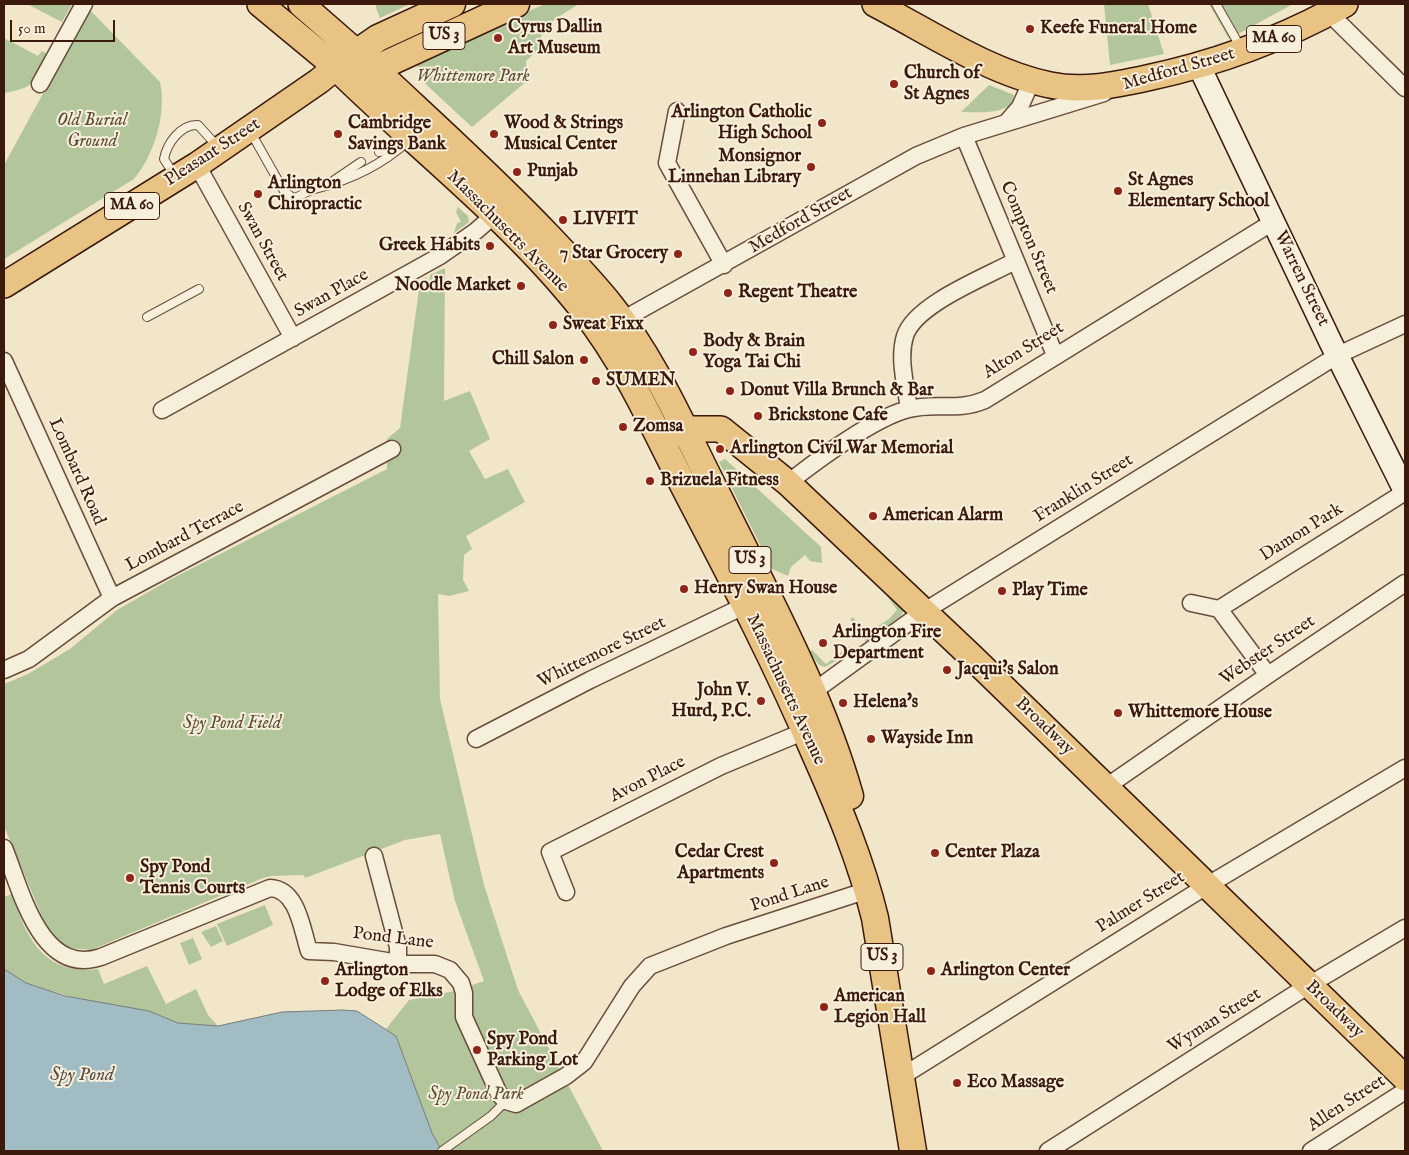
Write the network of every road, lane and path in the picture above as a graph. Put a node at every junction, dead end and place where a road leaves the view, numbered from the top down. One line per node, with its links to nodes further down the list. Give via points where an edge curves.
1 (84, 4): 15 (street)
2 (260, 4): 12 (main road, Massachusetts Avenue)
3 (301, 4): 10 (main road, Massachusetts Avenue)
4 (452, 4): 10 (highway, US 3, via 378,38)
5 (516, 4): 10 (highway, US 3)
6 (875, 4): 13 (main road, MA 60, via 978,58)
7 (1216, 4): 9 (lane)
8 (1337, 8): 9 (main road, Medford Street / MA 60); 16 (street)
9 (1243, 51): 11 (main road, Medford Street / MA 60)
10 (365, 60): 12 (highway, US 3); 28 (highway, Massachusetts Avenue / US 3)
11 (1200, 66): 14 (main road, Medford Street / MA 60); 29 (main road, Warren Street)
12 (335, 76): 19 (main road, Pleasant Street / MA 60); 21 (highway, Massachusetts Avenue / US 3)
13 (1032, 80): 14 (main road, MA 60, via 1078,88); 18 (street, via 1020,106)
14 (1138, 80): 18 (street, Medford Street, via 1080,102)
15 (40, 84)
16 (1405, 88)
17 (677, 110): 31 (street, via 667,163)
18 (1007, 122): 20 (street, Medford Street)
19 (249, 130): 22 (main road, Pleasant Street / MA 60); 27 (lane, via 286,195 296,198)
20 (964, 136): 30 (street, Compton Street); 31 (street, Medford Street, via 916,156)
21 (407, 142): 23 (lane); 27 (lane, via 380,163); 28 (highway, Massachusetts Avenue / US 3)
22 (220, 149): 25 (main road, Pleasant Street / MA 60); 26 (lane, via 202,128 192,125 184,128 170,141 164,159)
23 (379, 152)
24 (361, 162): 27 (lane)
25 (196, 165): 26 (main road, Pleasant Street / MA 60); 37 (street, Swan Street)
26 (176, 178): 32 (main road, Pleasant Street / MA 60)
27 (320, 188)
28 (503, 207): 36 (highway, Massachusetts Avenue / US 3, via 570,294); 37 (street, Swan Place, via 440,256)
29 (1273, 222): 38 (street, Alton Street); 39 (main road, Warren Street)
30 (1015, 261): 38 (street, Compton Street); 41 (street, via 934,304 912,323 902,352)
31 (724, 265): 36 (street, Medford Street)
32 (4, 285)
33 (200, 289): 34 (lane)
34 (148, 317)
35 (1405, 324): 39 (street, Franklin Street)
36 (611, 326): 43 (highway, Massachusetts Avenue / US 3, via 642,352); 44 (highway, Massachusetts Avenue / US 3, via 622,368)
37 (293, 338): 42 (street, Swan Place)
38 (1055, 355): 41 (street, Alton Street, via 969,407)
39 (1338, 355): 47 (main road, Warren Street); 53 (street, Franklin Street)
40 (4, 361): 49 (street, Lombard Road)
41 (909, 409): 46 (street, Alton Street, via 875,425 814,462)
42 (162, 410)
43 (684, 429): 44 (main road, Broadway); 46 (main road, Broadway, via 721,429); 56 (highway, Massachusetts Avenue / US 3, via 765,590)
44 (660, 441): 51 (highway, Massachusetts Avenue / US 3)
45 (392, 449): 49 (street, Lombard Terrace)
46 (788, 483): 53 (main road, Broadway)
47 (1405, 491): 52 (street, Damon Park)
48 (1405, 583): 55 (street, Webster Street)
49 (112, 598): 54 (street, Lombard Terrace, via 29,659)
50 (1191, 603): 52 (street)
51 (746, 605): 56 (highway, Massachusetts Avenue / US 3); 58 (street, Whittemore Street)
52 (1220, 608): 55 (street)
53 (923, 612): 56 (street, Franklin Street); 60 (main road, Broadway)
54 (4, 670)
55 (1268, 675): 60 (street, Webster Street)
56 (803, 699): 57 (highway, Massachusetts Avenue / US 3); 64 (highway, Massachusetts Avenue / US 3, via 845,779 858,822)
57 (806, 731): 64 (highway, Massachusetts Avenue / US 3); 65 (street, Avon Place, via 721,766 550,852)
58 (476, 739)
59 (1405, 768): 63 (street, Palmer Street)
60 (1106, 787): 63 (main road, Broadway)
61 (4, 848): 67 (street, Pond Lane, via 45,941 56,951 75,958 91,960 101,957 270,888 291,898 309,951 334,952)
62 (374, 856): 67 (street, via 398,947)
63 (1208, 885): 68 (main road, Broadway); 69 (street, Palmer Street)
64 (868, 890): 69 (highway, Massachusetts Avenue / US 3); 72 (street, Pond Lane, via 726,936 655,963 636,981 580,1066 522,1102)
65 (566, 892)
66 (1405, 928): 68 (street, Wyman Street)
67 (398, 964): 72 (street, Pond Lane, via 435,964 454,974 463,988 464,1017 499,1094)
68 (1309, 985): 70 (main road, Broadway); 75 (street, Wyman Street)
69 (901, 1077): 74 (highway, Massachusetts Avenue / US 3)
70 (1405, 1078)
71 (1405, 1091): 76 (street, Allen Street)
72 (506, 1101): 73 (lane, via 491,1116)
73 (442, 1150)
74 (912, 1151)
75 (1048, 1151)
76 (1311, 1151)

